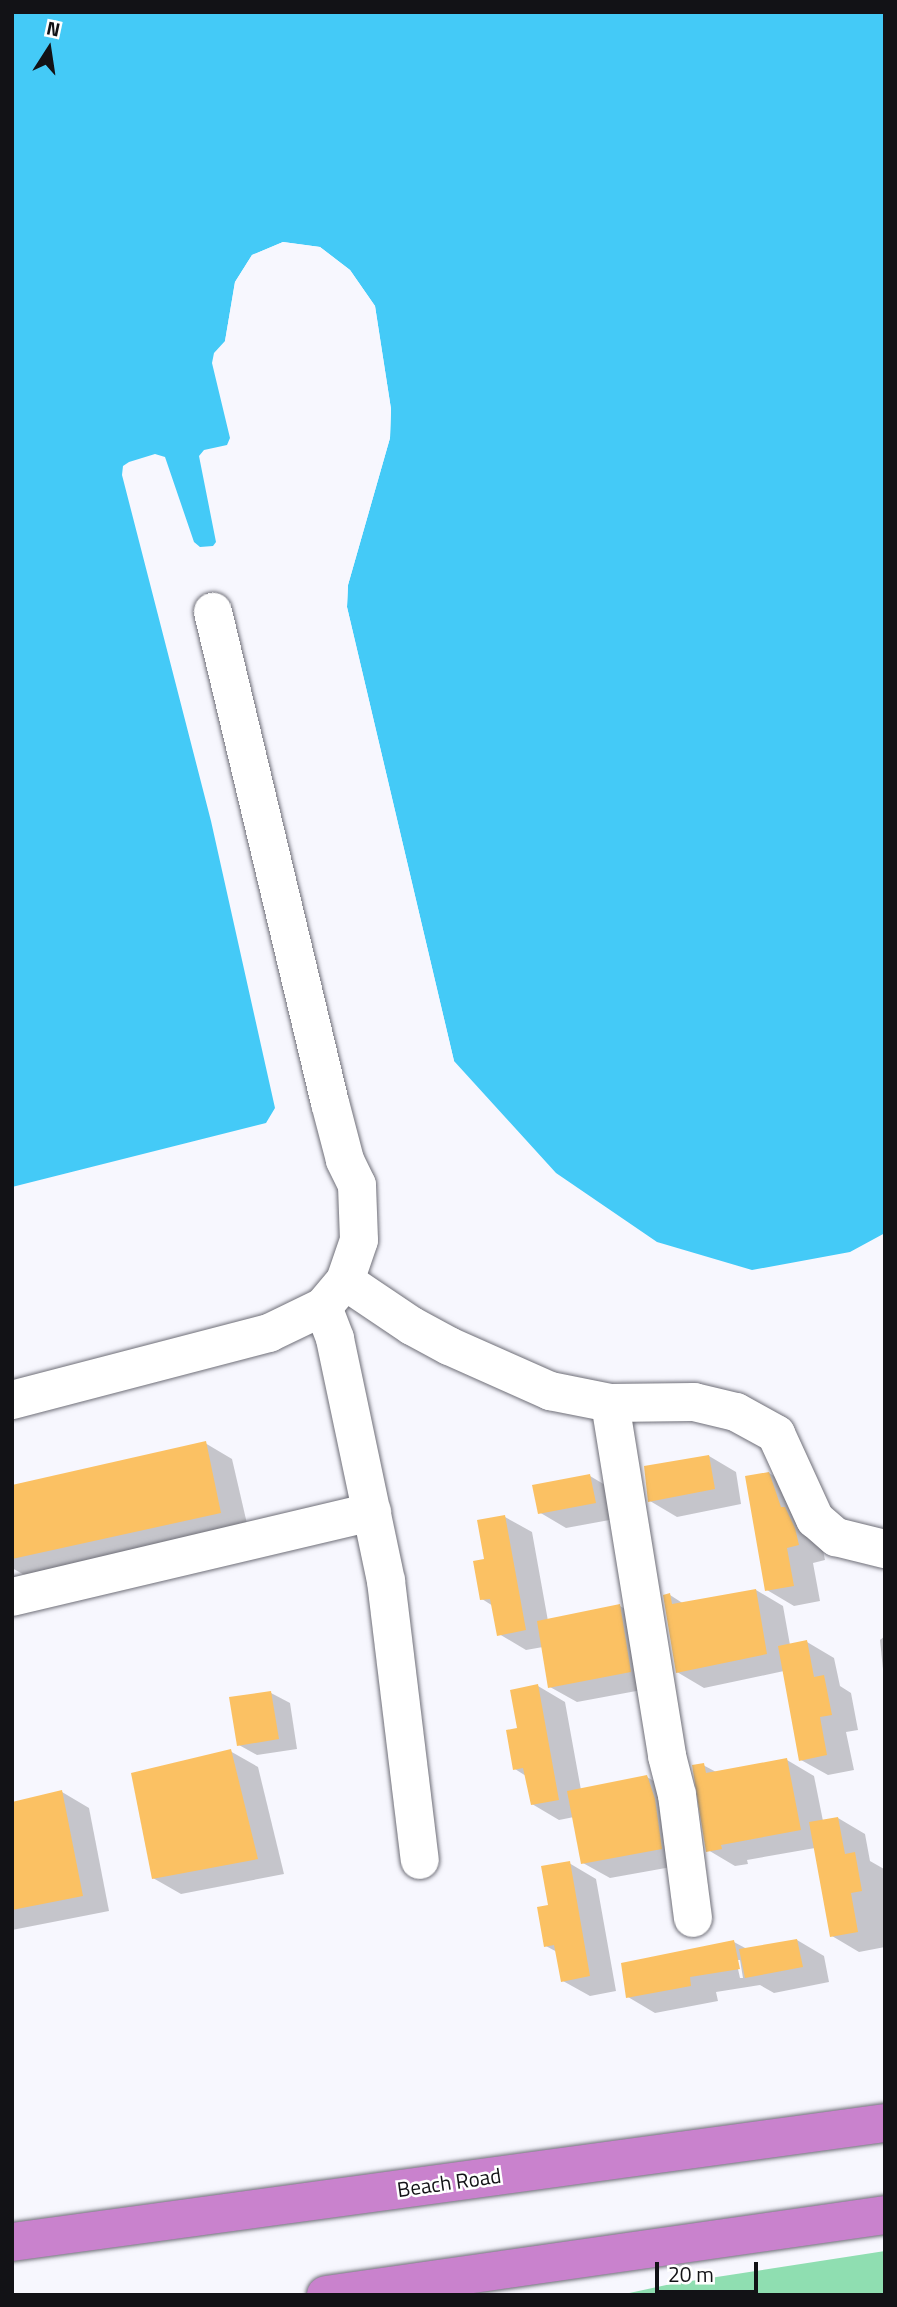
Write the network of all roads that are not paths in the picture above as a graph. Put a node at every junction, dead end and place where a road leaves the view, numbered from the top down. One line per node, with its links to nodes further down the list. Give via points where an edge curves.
1 (213, 612): 2 (lane, via 330,1103 345,1160 357,1185 359,1240)
2 (334, 1294): 3 (lane, via 269,1333); 4 (lane, via 550,1391); 5 (lane, via 335,1339)
3 (12, 1400)
4 (610, 1403): 6 (lane, via 694,1402 736,1412 776,1434 815,1519 836,1536); 9 (lane, via 677,1795)
5 (372, 1512): 7 (lane); 8 (lane, via 386,1581)
6 (885, 1549)
7 (12, 1597)
8 (420, 1860)
9 (693, 1918)
10 (885, 2123): 12 (highway, Beach Road)
11 (885, 2215): 13 (highway)
12 (12, 2242)
13 (375, 2291): 14 (highway)
14 (327, 2295)

